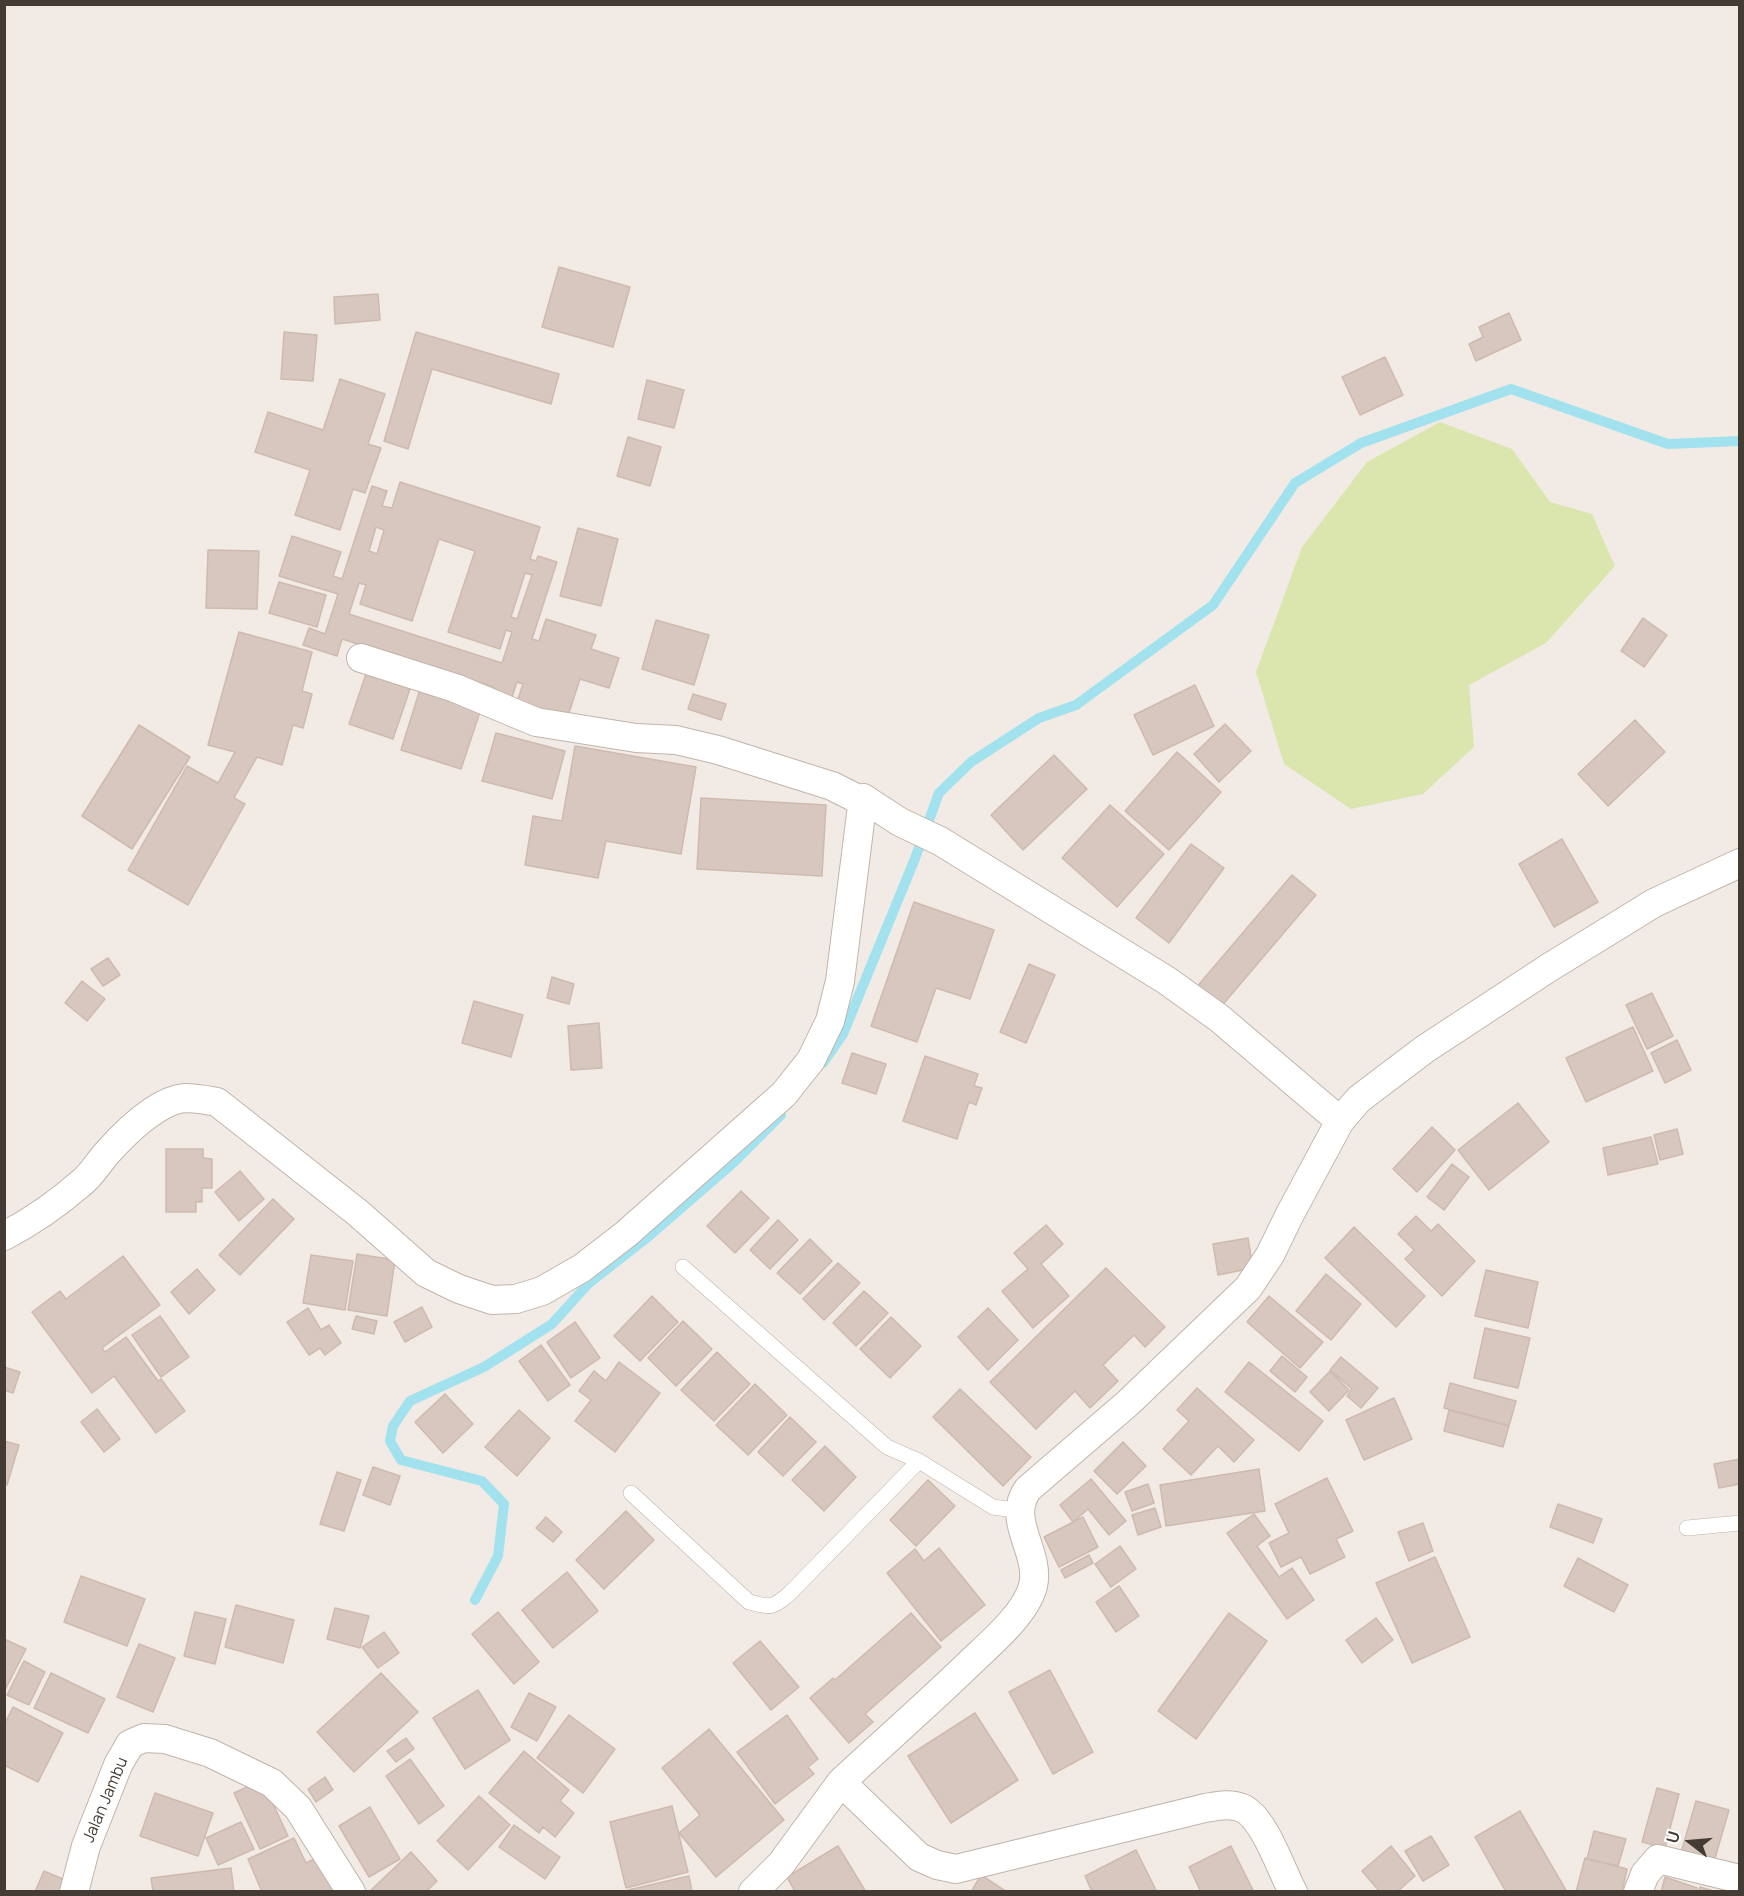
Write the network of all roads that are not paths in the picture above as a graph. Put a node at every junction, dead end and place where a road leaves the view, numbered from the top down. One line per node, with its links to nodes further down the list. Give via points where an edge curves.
1 (361, 658): 2 (street, via 454,688 536,722 708,747)
2 (863, 798): 4 (street, via 1166,980 1219,1018); 5 (street, via 840,981 830,1021 811,1060 784,1094 626,1234 582,1268 542,1291 516,1299 492,1300 426,1274 358,1212 217,1102 202,1099 183,1098 163,1105 134,1126 82,1183)
3 (1740, 863): 4 (street, via 1654,903 1550,967 1425,1048 1359,1099)
4 (1340, 1121): 9 (street, via 1270,1255 1248,1288 1128,1403 1028,1489)
5 (4, 1236)
6 (683, 1267): 7 (lane, via 887,1447)
7 (919, 1461): 8 (lane, via 775,1605 749,1602); 9 (lane, via 993,1507)
8 (631, 1494)
9 (1019, 1509): 12 (street, via 1033,1570 1033,1585 1026,1602 1002,1632)
10 (1740, 1523): 11 (lane)
11 (1687, 1528)
12 (842, 1782): 16 (street, via 781,1864); 17 (street, via 919,1857 956,1869 1227,1804 1253,1815 1262,1827)
13 (1740, 1879): 18 (street, via 1658,1859 1645,1874)
14 (74, 1892): 15 (street, Jalan Jambu, via 86,1846 118,1765 130,1744 144,1738 165,1739 210,1753 272,1783 298,1808)
15 (351, 1892)
16 (753, 1892)
17 (1293, 1892)
18 (1638, 1892)

